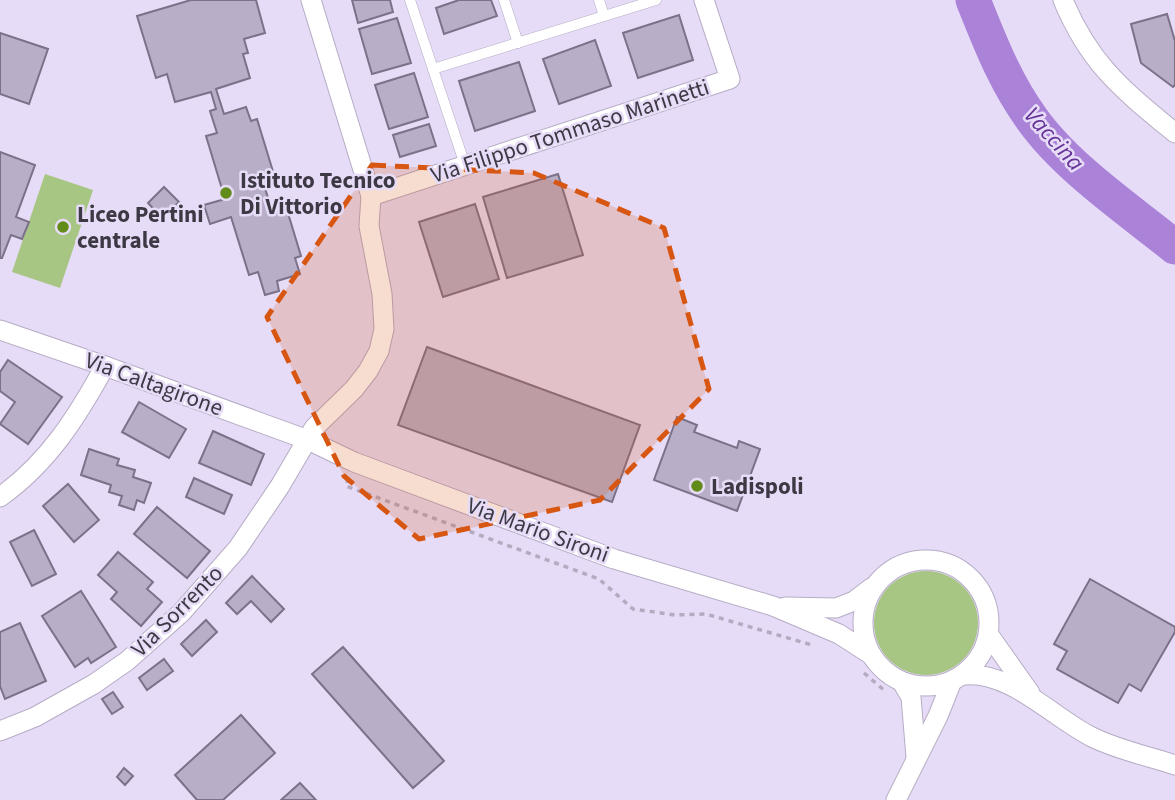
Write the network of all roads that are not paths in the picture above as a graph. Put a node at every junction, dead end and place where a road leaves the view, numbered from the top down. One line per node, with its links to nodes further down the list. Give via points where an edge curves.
1 (311, 0): 13 (street, Via Sorrento)
2 (410, 0): 10 (lane)
3 (504, 0): 9 (lane)
4 (599, 0): 8 (lane)
5 (656, 0): 8 (lane)
6 (704, 0): 12 (street, Via Filippo Tommaso Marinetti, via 730,79)
7 (1063, 0): 11 (street, via 1105,71)
8 (604, 16): 9 (lane)
9 (518, 43): 10 (lane)
10 (433, 69): 12 (lane)
11 (1175, 133)
12 (465, 165): 13 (street, Via Filippo Tommaso Marinetti)
13 (371, 196): 16 (street, Via Sorrento, via 369,226 382,294 382,340 368,371)
14 (0, 330): 15 (street, Via Caltagirone)
15 (105, 366): 16 (street, Via Caltagirone); 17 (street, via 62,437)
16 (308, 440): 19 (street, Via Mario Sironi, via 354,462 614,559); 25 (street, Via Sorrento, via 238,548 181,613 94,684)
17 (0, 497)
18 (874, 586): 19 (street, Via Mario Sironi, via 836,608); 20 (street, via 901,564 926,559 951,564 966,573 982,593 990,618); 21 (street, via 863,620)
19 (773, 606): 21 (street, Via Mario Sironi, via 839,634)
20 (989, 635): 22 (street, via 975,664); 24 (street)
21 (870, 653): 23 (street, via 883,670)
22 (957, 678): 23 (street, via 927,687); 24 (street, via 977,673); 26 (street)
23 (902, 682): 26 (street, via 911,696)
24 (1035, 699): 27 (street, via 1065,723 1096,739)
25 (0, 731)
26 (916, 758): 28 (street)
27 (1175, 765)
28 (896, 800)

